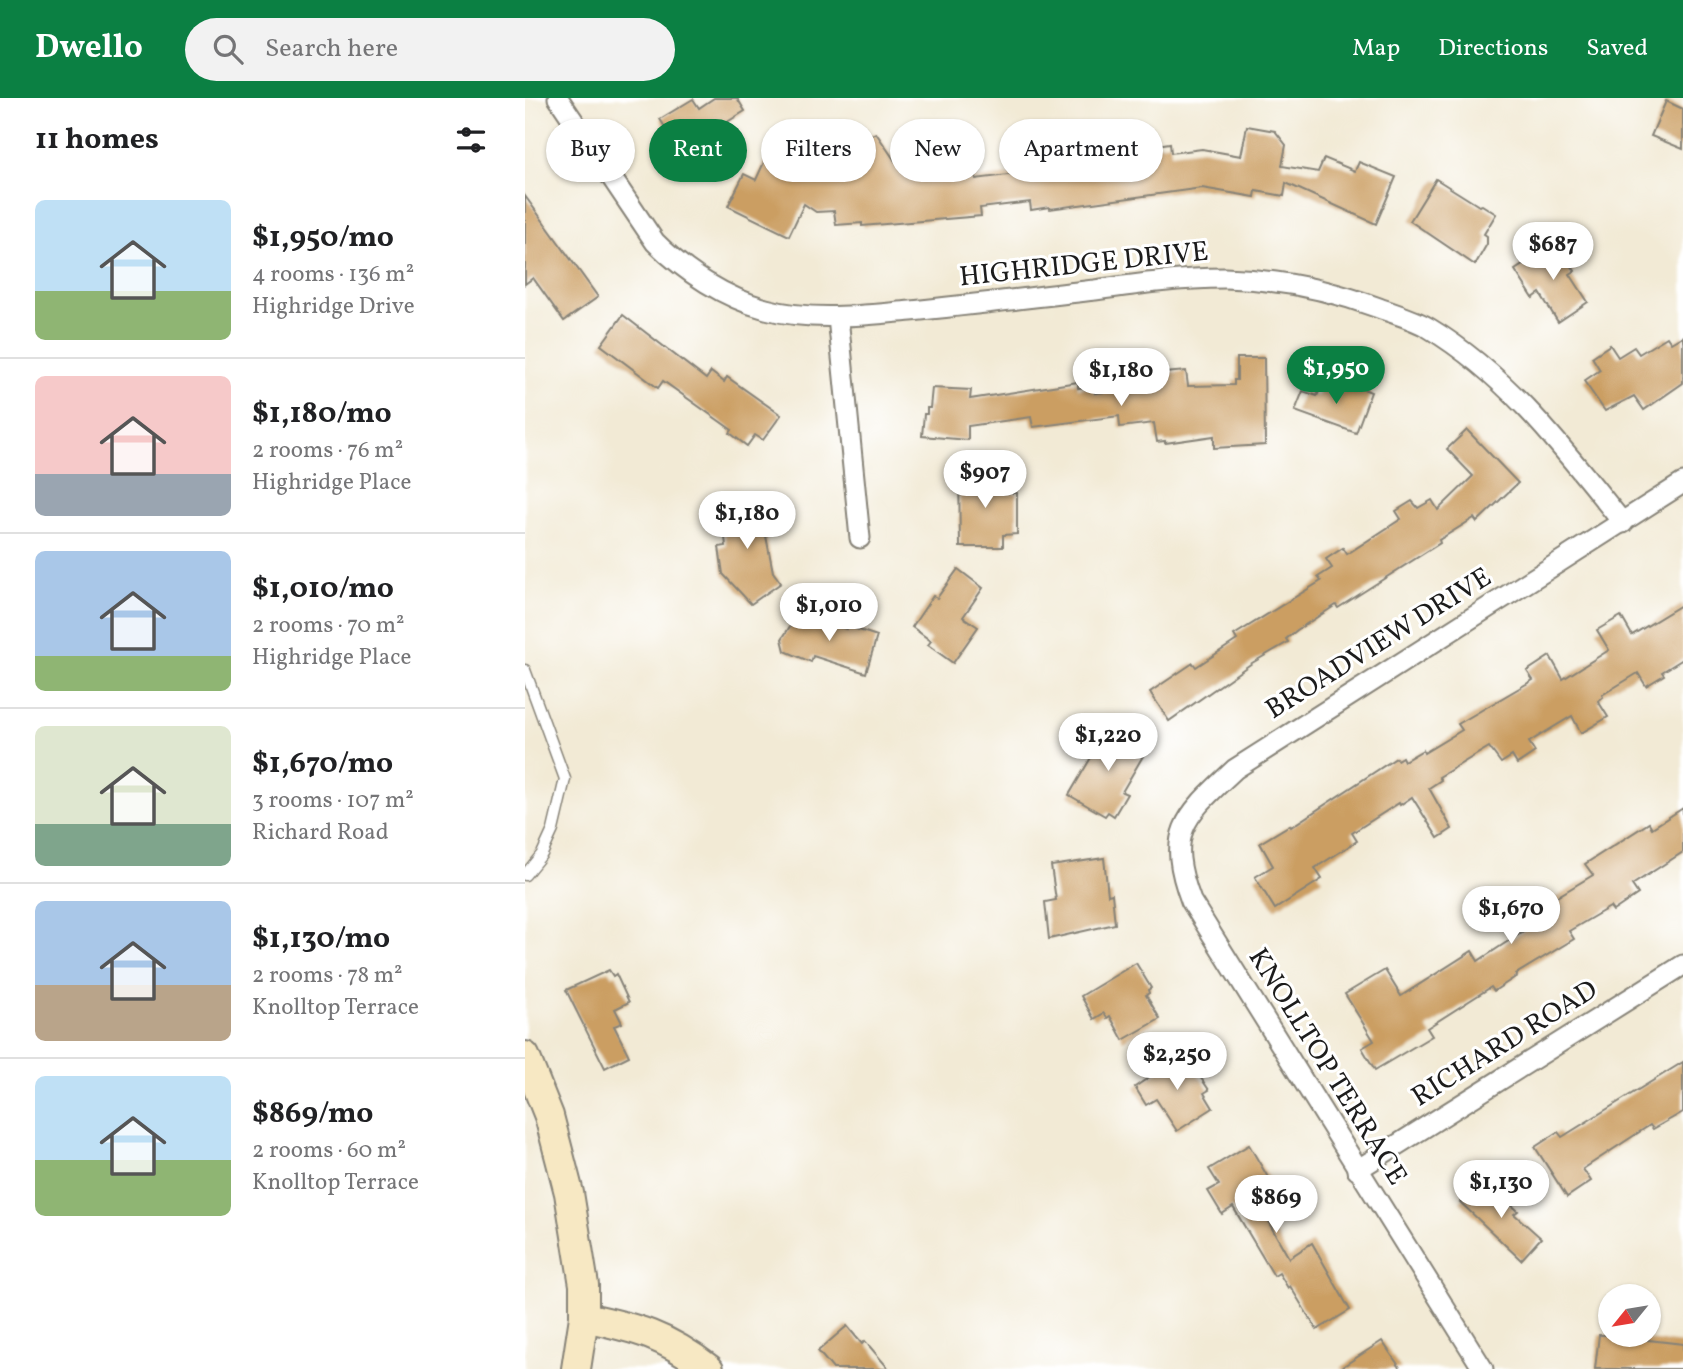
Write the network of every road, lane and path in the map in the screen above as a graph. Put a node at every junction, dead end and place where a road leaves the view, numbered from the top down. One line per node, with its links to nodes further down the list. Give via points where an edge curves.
1 (558, 98): 2 (street, HIGHRIDGE DRIVE, via 655,242 674,262 723,292 765,309)
2 (838, 317): 4 (street, HIGHRIDGE DRIVE, via 1224,278 1272,281 1351,298 1427,326 1481,365 1549,431); 5 (street)
3 (1683, 483): 4 (street, BROADVIEW DRIVE)
4 (1623, 523): 8 (street, BROADVIEW DRIVE, via 1235,769 1201,800 1187,819 1178,846 1180,871)
5 (860, 538)
6 (525, 670): 7 (lane, via 565,779 553,830)
7 (525, 875)
8 (1191, 901): 11 (street, KNOLLTOP TERRACE)
9 (1683, 965): 11 (street, RICHARD ROAD)
10 (525, 1056): 12 (street, via 549,1116 569,1193)
11 (1357, 1170): 15 (street, KNOLLTOP TERRACE)
12 (584, 1317): 13 (street); 14 (street, via 659,1337)
13 (576, 1369)
14 (709, 1369)
15 (1483, 1369)

